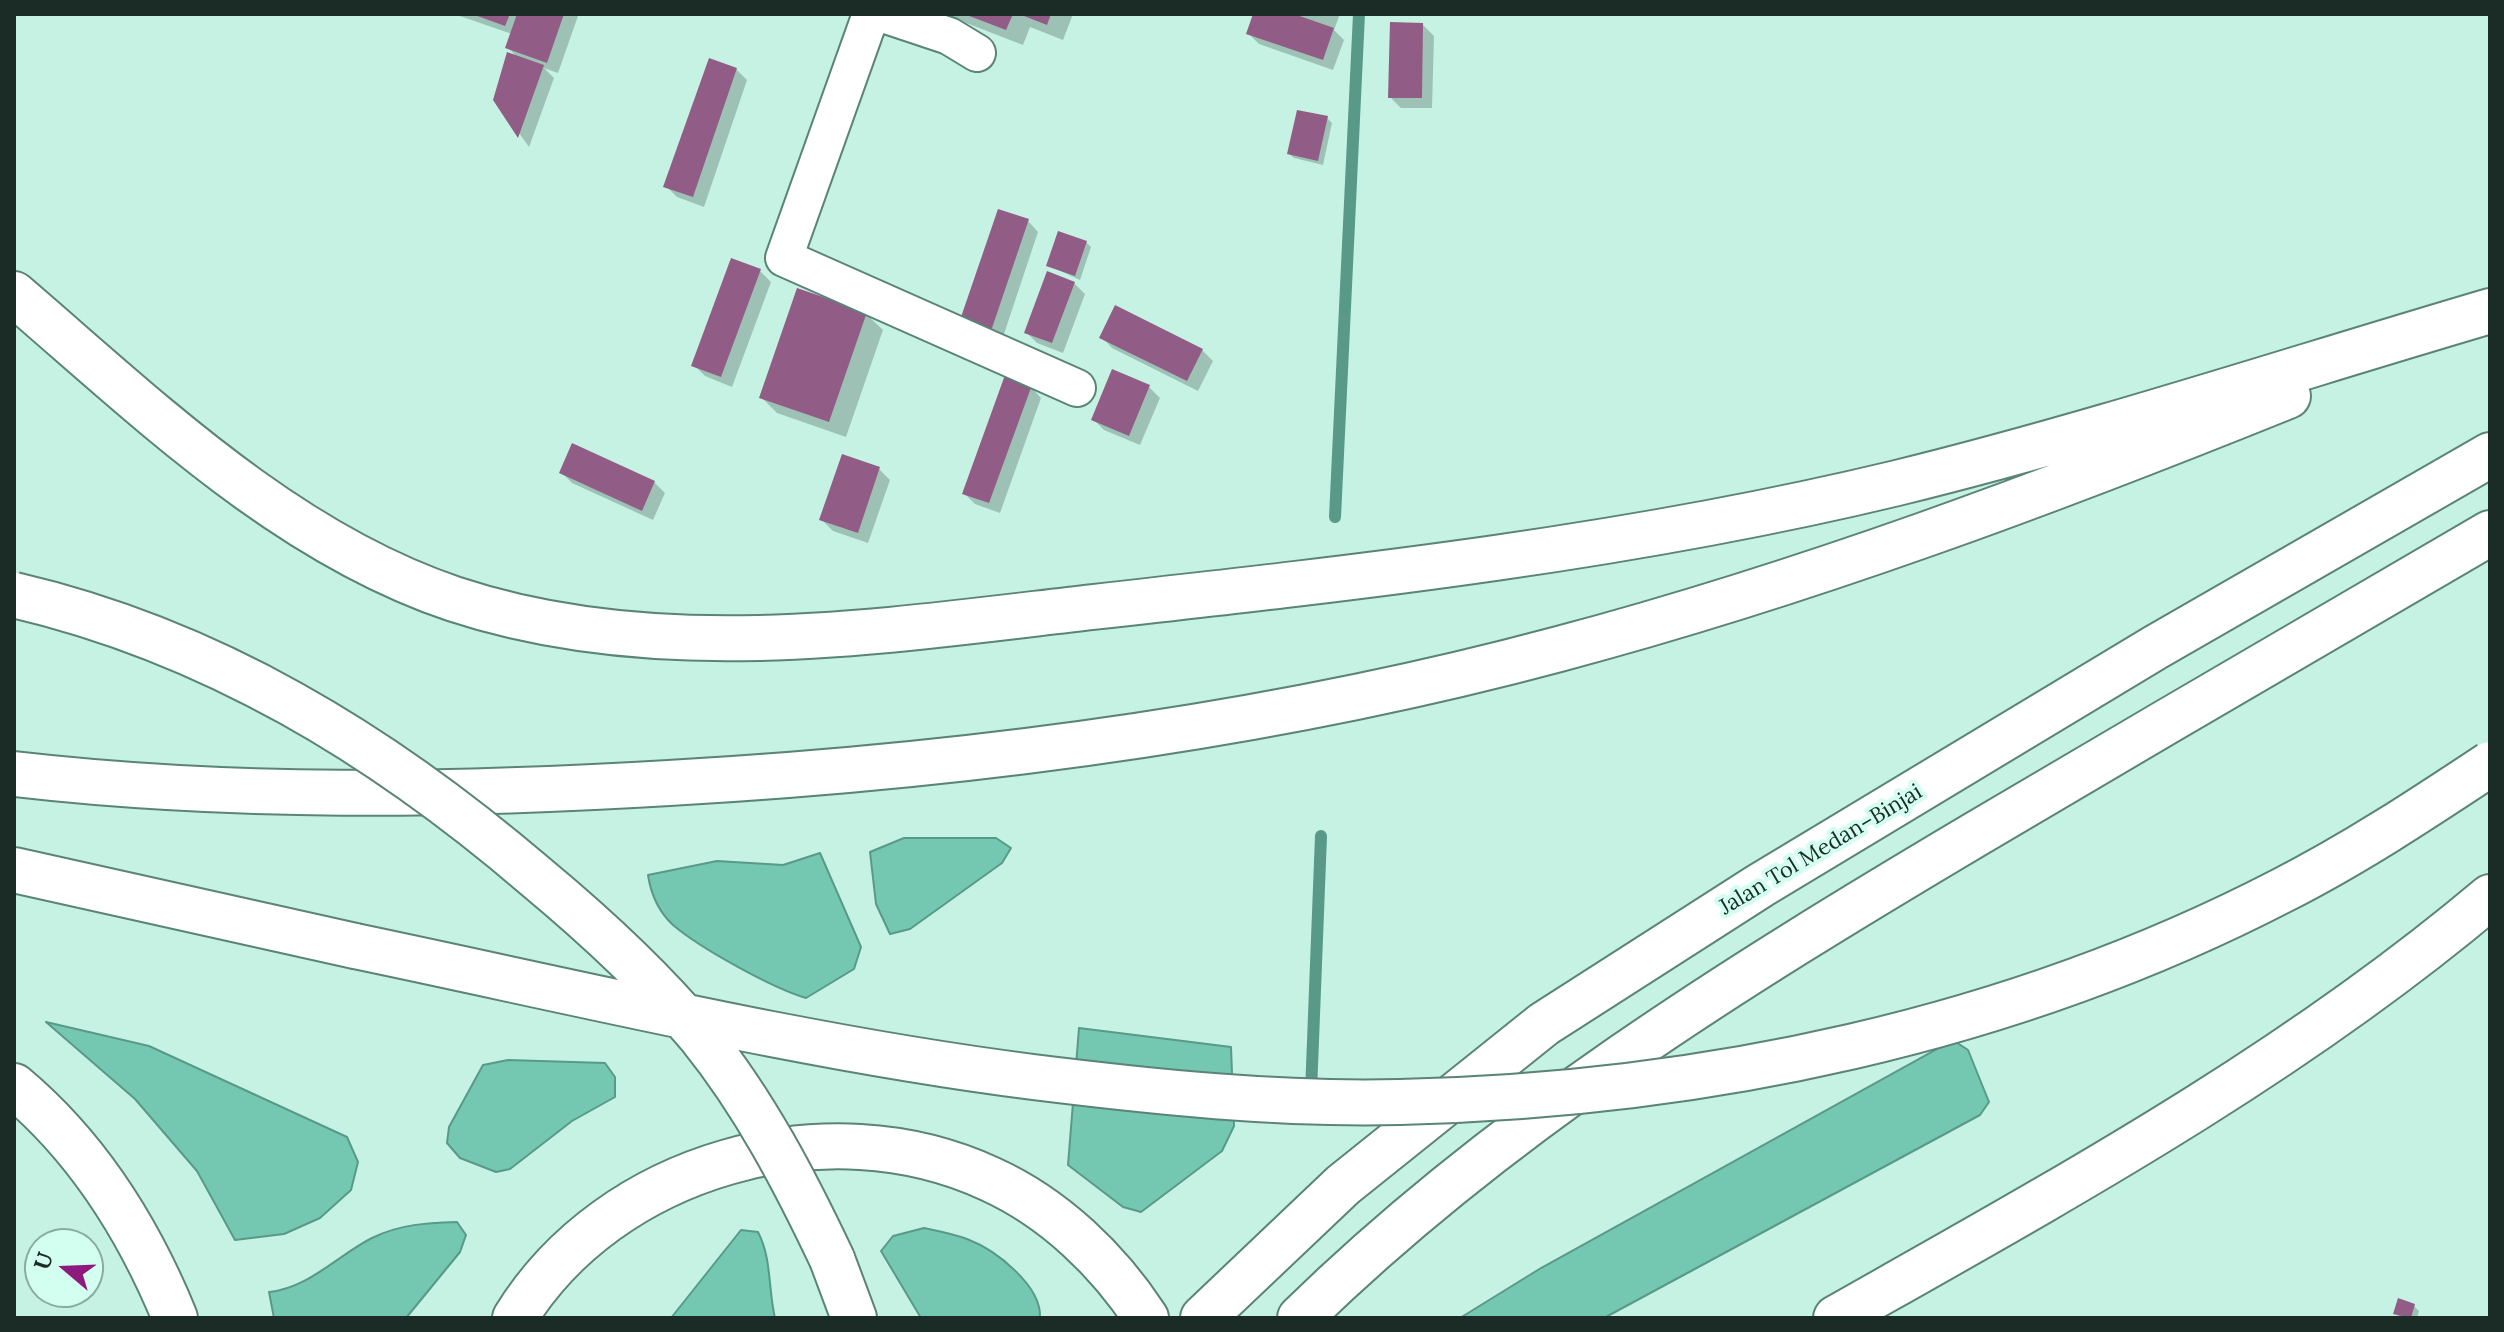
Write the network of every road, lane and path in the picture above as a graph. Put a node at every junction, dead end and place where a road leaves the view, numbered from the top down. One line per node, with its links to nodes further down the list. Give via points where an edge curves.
1 (871, 14): 6 (street, via 784,258)
2 (883, 14): 3 (street, via 949,36)
3 (977, 53)
4 (14, 294): 5 (highway, via 232,476 374,564 452,598 501,612 671,635 807,636 884,630 1530,554 1899,482)
5 (2490, 313): 11 (highway, via 2162,447 1749,594 1557,650 1307,706 948,761 543,791 223,791)
6 (1077, 388)
7 (2490, 455): 19 (highway, Jalan Tol Medan–Binjai, via 2101,680 1761,885 1544,1024 1343,1185)
8 (2490, 533): 20 (highway, via 1811,932 1675,1019 1520,1128 1350,1269)
9 (14, 595): 17 (highway, bridge, via 146,634 289,700 445,800 580,914 700,1037 752,1108 801,1195)
10 (2490, 764): 12 (highway, bridge, via 2387,832 2281,891 2188,935 1983,1012 1879,1041 1674,1080 1395,1102 1215,1095 1032,1077 756,1031)
11 (14, 774)
12 (14, 870)
13 (2490, 897): 21 (highway, via 2360,1000 2196,1109)
14 (14, 1086): 15 (highway, via 89,1163 131,1227)
15 (175, 1318)
16 (515, 1318): 18 (highway, via 567,1253 600,1222 647,1192 702,1169 753,1157 855,1147 943,1161 1030,1200 1105,1265)
17 (854, 1318)
18 (1146, 1318)
19 (1203, 1318)
20 (1300, 1318)
21 (1836, 1318)

